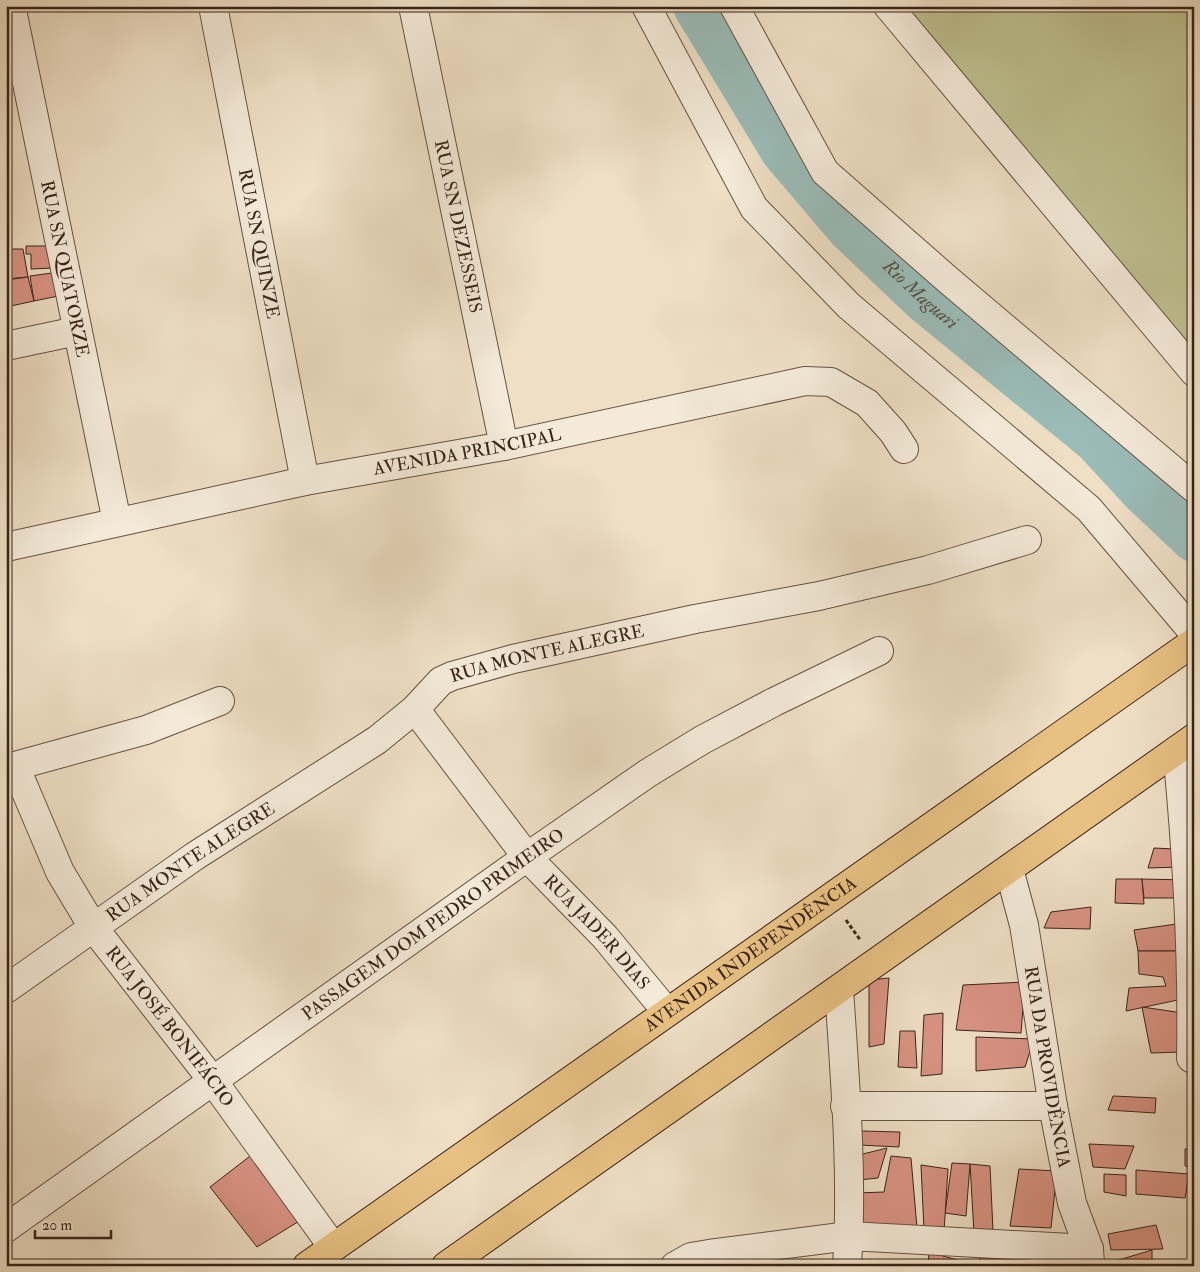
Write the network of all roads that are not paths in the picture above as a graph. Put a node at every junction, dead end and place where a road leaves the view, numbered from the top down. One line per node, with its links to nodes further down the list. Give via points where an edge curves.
1 (213, 6): 12 (street, RUA SN QUINZE)
2 (413, 6): 10 (street, RUA SN DEZESSEIS)
3 (646, 6): 17 (street, via 754,208 849,306 1089,509)
4 (734, 6): 13 (street, via 825,172)
5 (888, 6): 9 (street)
6 (13, 15): 7 (street, RUA SN QUATORZE)
7 (77, 331): 8 (street); 14 (street, RUA SN QUATORZE)
8 (6, 346)
9 (1194, 372)
10 (504, 446): 11 (street, AVENIDA PRINCIPAL, via 805,381 831,382 867,403); 12 (street, AVENIDA PRINCIPAL)
11 (904, 449)
12 (305, 481): 14 (street, AVENIDA PRINCIPAL)
13 (1194, 488)
14 (117, 522): 16 (street, AVENIDA PRINCIPAL)
15 (1027, 540): 21 (street, RUA MONTE ALEGRE, via 867,585 695,619 471,670 441,681)
16 (6, 547)
17 (1194, 634)
18 (1194, 642): 29 (main road, AVENIDA INDEPENDÊNCIA)
19 (879, 651): 24 (street, PASSAGEM DOM PEDRO PRIMEIRO, via 702,740)
20 (220, 701): 23 (street, via 146,730)
21 (415, 709): 24 (street, RUA JADER DIAS); 26 (street, RUA MONTE ALEGRE, via 378,740 195,856)
22 (1186, 744): 25 (main road); 30 (street)
23 (11, 768): 26 (street, RUA JOSÉ BONIFÁCIO, via 60,872)
24 (527, 857): 29 (street, RUA JADER DIAS, via 605,938); 31 (street, PASSAGEM DOM PEDRO PRIMEIRO)
25 (1009, 869): 28 (main road); 33 (street, RUA DA PROVIDÊNCIA, via 1031,961)
26 (93, 927): 27 (street, RUA MONTE ALEGRE); 31 (street, RUA JOSÉ BONIFÁCIO)
27 (6, 989)
28 (839, 989): 32 (street); 40 (main road)
29 (667, 1012): 36 (main road, AVENIDA INDEPENDÊNCIA)
30 (1191, 1058)
31 (213, 1082): 34 (street, PASSAGEM DOM PEDRO PRIMEIRO); 36 (street, RUA JOSÉ BONIFÁCIO)
32 (845, 1106): 33 (street); 35 (street)
33 (1052, 1106): 37 (street, RUA DA PROVIDÊNCIA, via 1072,1203)
34 (6, 1228)
35 (849, 1236): 37 (street); 38 (street); 42 (street)
36 (333, 1248): 39 (main road, AVENIDA INDEPENDÊNCIA)
37 (1090, 1258)
38 (708, 1260): 41 (street, via 691,1257)
39 (307, 1266)
40 (446, 1266)
41 (675, 1266)
42 (847, 1266)

